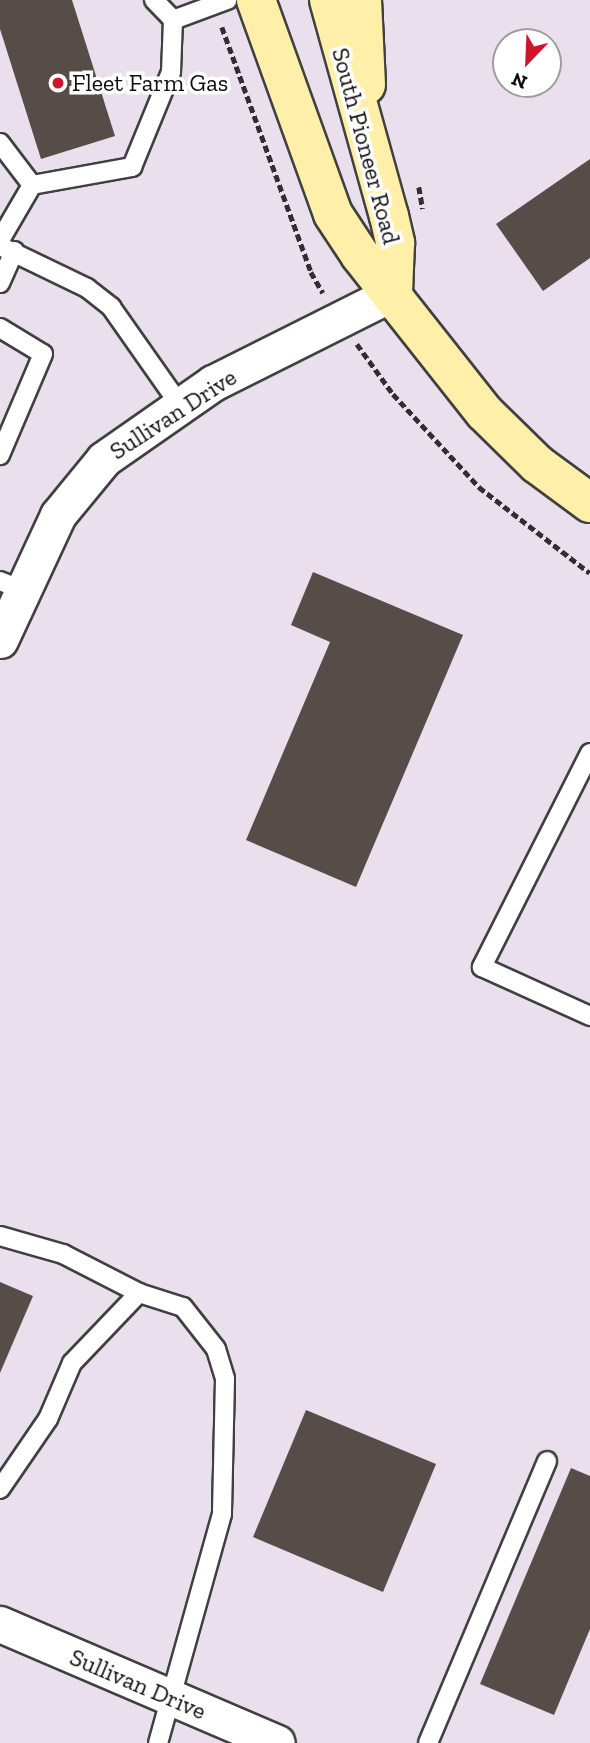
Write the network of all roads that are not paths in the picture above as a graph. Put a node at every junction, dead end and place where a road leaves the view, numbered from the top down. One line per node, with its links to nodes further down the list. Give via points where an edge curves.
1 (154, 0): 6 (lane)
2 (227, 0): 6 (lane)
3 (256, 0): 12 (main road, South Pioneer Road, via 333,214)
4 (329, 0): 7 (main road, South Pioneer Road)
5 (362, 0): 7 (main road)
6 (173, 20): 9 (lane, via 171,72 132,167)
7 (367, 140): 12 (main road, South Pioneer Road, via 395,243)
8 (0, 143): 9 (lane)
9 (32, 185): 10 (lane)
10 (5, 246): 11 (lane); 14 (lane, via 87,288 111,307)
11 (0, 284)
12 (393, 293): 14 (street, Sullivan Drive); 16 (main road, South Pioneer Road, via 485,413 537,464)
13 (0, 328): 15 (lane, via 43,354)
14 (180, 405): 17 (street, Sullivan Drive, via 132,436 79,483)
15 (0, 455)
16 (590, 503)
17 (11, 586): 18 (street, Sullivan Drive)
18 (0, 639)
19 (590, 753): 20 (lane, via 482,967)
20 (590, 1016)
21 (0, 1236): 22 (lane, via 63,1254)
22 (139, 1293): 24 (lane, via 72,1363 48,1419); 26 (lane, via 183,1307 216,1349 225,1379 222,1514)
23 (547, 1461): 29 (lane)
24 (0, 1489)
25 (0, 1624): 26 (street, Sullivan Drive)
26 (171, 1698): 27 (lane); 28 (street, Sullivan Drive)
27 (159, 1743)
28 (277, 1743)
29 (428, 1743)

